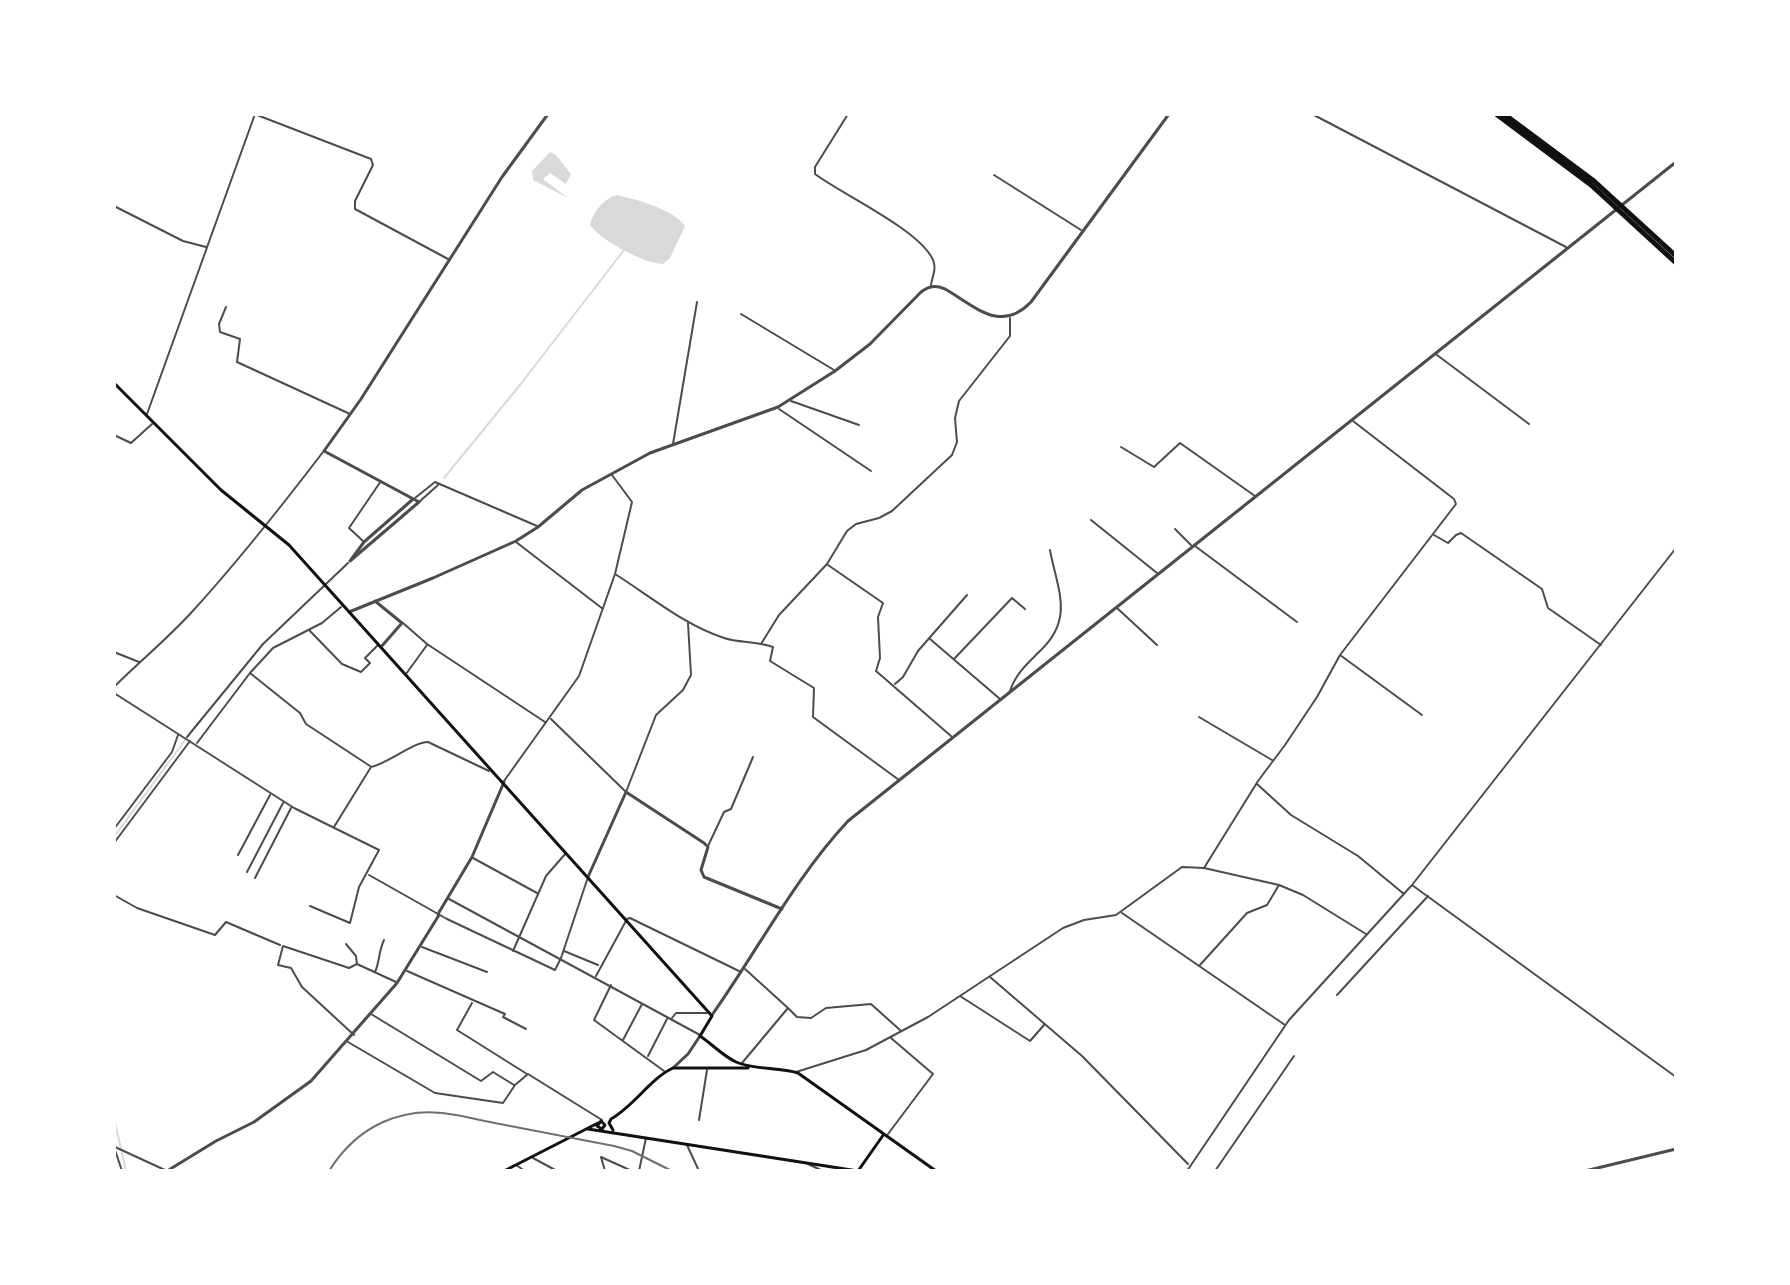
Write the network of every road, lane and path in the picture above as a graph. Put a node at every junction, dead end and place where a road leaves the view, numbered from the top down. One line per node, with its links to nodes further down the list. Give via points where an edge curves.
1 (255, 114): 14 (street); 17 (street, via 371,159 355,209)
2 (548, 114): 17 (street)
3 (848, 114): 19 (street, via 815,174 889,220 930,254 935,266)
4 (1169, 114): 13 (street)
5 (1312, 114): 15 (street)
6 (1496, 114): 10 (highway)
7 (1504, 114): 10 (highway)
8 (1676, 162): 15 (street)
9 (994, 175): 13 (street)
10 (1613, 200): 12 (highway)
11 (114, 206): 14 (street, via 183,241)
12 (1625, 211): 16 (highway); 18 (highway)
13 (1082, 231): 23 (street, via 1031,302)
14 (207, 247): 30 (street)
15 (1567, 248): 24 (street)
16 (1676, 256)
17 (448, 259): 29 (street)
18 (1676, 263)
19 (931, 286): 23 (street, via 990,315); 25 (street)
20 (697, 302): 36 (street)
21 (226, 307): 29 (street, via 219,328 240,339 237,362)
22 (741, 314): 25 (street)
23 (1010, 317): 57 (street, via 1010,336 959,401 952,455 892,511 847,531)
24 (1436, 354): 31 (street); 33 (street)
25 (835, 371): 27 (street)
26 (114, 383): 30 (main road)
27 (790, 400): 28 (street); 34 (street)
28 (778, 407): 36 (street); 39 (street)
29 (351, 414): 38 (street)
30 (146, 415): 32 (main road)
31 (1352, 421): 43 (street); 50 (street, via 1454,499 1454,509)
32 (153, 423): 35 (street, via 131,443); 47 (main road, via 221,490)
33 (1529, 424)
34 (859, 425)
35 (114, 435)
36 (673, 445): 40 (street)
37 (1121, 447): 43 (street, via 1154,467 1180,443)
38 (324, 451): 41 (street); 47 (street)
39 (871, 471)
40 (612, 474): 48 (street, via 582,490); 58 (street, via 632,502)
41 (381, 481): 44 (street); 52 (street, via 349,528)
42 (438, 484): 44 (street, via 433,482); 45 (street); 48 (street)
43 (1256, 496): 53 (street)
44 (413, 499): 45 (street); 52 (street)
45 (419, 502): 56 (street)
46 (1091, 520): 59 (street)
47 (266, 525): 60 (main road); 83 (street)
48 (538, 527): 51 (street)
49 (1175, 529): 53 (street)
50 (1434, 535): 78 (street, via 1448,543 1461,533 1542,589 1548,608); 81 (street)
51 (516, 541): 62 (street); 65 (street)
52 (364, 542): 56 (street)
53 (1193, 546): 59 (street); 69 (street)
54 (1676, 548): 78 (street)
55 (1050, 550): 90 (street, via 1062,614 1047,644 1024,665)
56 (350, 561): 60 (street)
57 (827, 564): 75 (street, via 779,615); 87 (street, via 883,603 876,671)
58 (615, 574): 65 (street); 68 (street)
59 (1158, 574): 64 (street)
60 (325, 584): 63 (main road); 73 (street)
61 (967, 595): 72 (street)
62 (375, 601): 67 (street); 70 (street)
63 (344, 605): 67 (main road); 71 (street)
64 (1116, 608): 77 (street); 90 (street)
65 (604, 609): 95 (street, via 579,676)
66 (1025, 609): 82 (street, via 1012,598)
67 (349, 612): 76 (main road)
68 (688, 620): 75 (street, via 723,638); 108 (street, via 691,675 656,715)
69 (1297, 622)
70 (402, 623): 74 (street); 76 (street)
71 (309, 629): 76 (street, via 344,666 361,672 370,663 365,658); 79 (street)
72 (929, 638): 82 (street); 87 (street)
73 (267, 640): 79 (street); 86 (street)
74 (427, 644): 85 (street); 96 (street)
75 (761, 644): 105 (street, via 773,647 770,661 814,688 812,712 817,721)
76 (380, 645): 85 (main road)
77 (1157, 645)
78 (1602, 645): 125 (street)
79 (273, 648): 84 (street)
80 (114, 652): 83 (street)
81 (1340, 655): 93 (street); 102 (street)
82 (954, 659): 92 (street)
83 (140, 663): 88 (street)
84 (250, 673): 89 (street); 103 (street, via 300,713 306,724)
85 (406, 674): 104 (main road)
86 (228, 685): 89 (street); 99 (street)
87 (894, 685): 98 (street)
88 (114, 687)
89 (236, 691): 100 (street)
90 (1009, 692): 92 (street)
91 (114, 693): 97 (street)
92 (1000, 699): 98 (street)
93 (1422, 715)
94 (1199, 717): 102 (street)
95 (550, 718): 96 (street); 108 (street)
96 (545, 722): 106 (street)
97 (179, 733): 99 (street); 113 (street, via 172,752)
98 (952, 737): 105 (street)
99 (188, 739): 100 (street); 114 (street)
100 (196, 744): 109 (street)
101 (753, 757): 115 (street)
102 (1273, 761): 107 (street)
103 (371, 767): 104 (street, via 428,742); 112 (street)
104 (494, 771): 106 (main road)
105 (899, 780): 132 (street, via 841,829)
106 (504, 782): 116 (main road); 118 (street)
107 (1256, 783): 119 (street); 127 (street, via 1291,815 1358,856)
108 (626, 792): 115 (street); 122 (street)
109 (271, 794): 110 (street); 117 (street)
110 (283, 802): 111 (street); 120 (street)
111 (292, 807): 112 (street); 123 (street)
112 (334, 827): 121 (street, via 379,850)
113 (114, 829)
114 (114, 843)
115 (708, 847): 132 (street, via 704,877)
116 (567, 852): 122 (main road); 126 (street, via 550,869)
117 (238, 855)
118 (472, 857): 126 (street); 130 (street)
119 (1204, 868): 124 (street); 133 (street, via 1182,867)
120 (247, 872)
121 (368, 874): 131 (street, via 350,923); 134 (street)
122 (588, 877): 135 (main road); 143 (street)
123 (255, 878)
124 (1279, 885): 136 (street); 147 (street, via 1267,905 1247,913)
125 (1412, 885): 127 (street); 129 (street)
126 (539, 894): 137 (street)
127 (1404, 894): 136 (street)
128 (114, 895): 140 (street, via 215,935 226,922)
129 (1429, 896): 156 (street); 182 (street)
130 (448, 898): 134 (street); 137 (street)
131 (310, 906)
132 (782, 909): 149 (street)
133 (1121, 912): 147 (street); 152 (street, via 1063,928)
134 (439, 914): 141 (street); 142 (street)
135 (627, 919): 146 (street); 149 (street); 162 (main road)
136 (1368, 935): 165 (street)
137 (520, 937): 142 (street); 144 (street)
138 (384, 940): 150 (street)
139 (346, 944): 145 (street)
140 (283, 946): 145 (street, via 349,968); 168 (street, via 278,965 291,968 302,987)
141 (421, 946): 148 (street); 151 (street)
142 (513, 951): 144 (street, via 553,970)
143 (564, 951): 144 (street); 146 (street)
144 (561, 958): 153 (street)
145 (357, 964): 150 (street)
146 (600, 966): 153 (street)
147 (1199, 966): 165 (street)
148 (407, 971): 154 (street); 158 (street)
149 (744, 971): 160 (street); 162 (street)
150 (375, 972): 154 (street)
151 (487, 972)
152 (989, 976): 157 (street); 164 (street)
153 (595, 977): 155 (street)
154 (397, 983): 161 (street)
155 (611, 985): 159 (street); 171 (street, via 594,1020)
156 (1337, 995)
157 (959, 996): 164 (street, via 1030,1041); 167 (street)
158 (473, 1002): 166 (street); 181 (street, via 457,1030)
159 (643, 1003): 163 (street); 171 (street)
160 (788, 1008): 167 (street, via 797,1017 811,1018 826,1008 871,1004); 175 (street)
161 (371, 1014): 168 (street); 183 (street, via 481,1081 493,1072)
162 (710, 1014): 163 (street, via 676,1013); 169 (main road)
163 (670, 1018): 169 (street); 174 (street)
164 (1044, 1025): 198 (street, via 1082,1056)
165 (1285, 1026): 198 (street)
166 (526, 1029)
167 (901, 1031): 170 (street)
168 (354, 1035): 172 (street)
169 (700, 1036): 175 (main road); 177 (street)
170 (890, 1037): 180 (street); 190 (street, via 933,1074)
171 (623, 1040): 174 (street)
172 (348, 1042): 183 (street, via 442,1095 503,1103); 200 (street, via 279,1106)
173 (1294, 1056): 212 (street)
174 (647, 1057): 179 (street)
175 (742, 1064): 176 (main road)
176 (751, 1067): 178 (main road); 180 (main road)
177 (673, 1068): 178 (main road); 179 (main road)
178 (708, 1068): 185 (street)
179 (665, 1072): 184 (main road)
180 (796, 1073): 190 (main road)
181 (528, 1074): 183 (street); 186 (street)
182 (1676, 1077)
183 (515, 1085)
184 (622, 1112): 186 (main road); 189 (main road, via 610,1121)
185 (699, 1120)
186 (601, 1122): 187 (main road); 188 (main road)
187 (588, 1129): 188 (main road); 195 (main road)
188 (601, 1129): 189 (main road)
189 (616, 1133): 191 (main road)
190 (886, 1134): 209 (main road); 210 (main road)
191 (646, 1138): 192 (main road); 206 (street)
192 (687, 1144): 196 (main road); 207 (street)
193 (116, 1147): 199 (street); 200 (street)
194 (1676, 1149): 213 (street)
195 (532, 1157): 197 (main road); 203 (street)
196 (803, 1162): 208 (street); 209 (main road)
197 (516, 1165): 201 (main road); 202 (street)
198 (1190, 1166): 211 (street)
199 (122, 1171)
200 (167, 1171)
201 (504, 1171)
202 (525, 1171)
203 (557, 1171)
204 (605, 1171): 205 (street, via 601,1157)
205 (632, 1171)
206 (639, 1171)
207 (699, 1171)
208 (823, 1171)
209 (858, 1171)
210 (936, 1171)
211 (1187, 1171)
212 (1215, 1171)
213 (1585, 1171)

